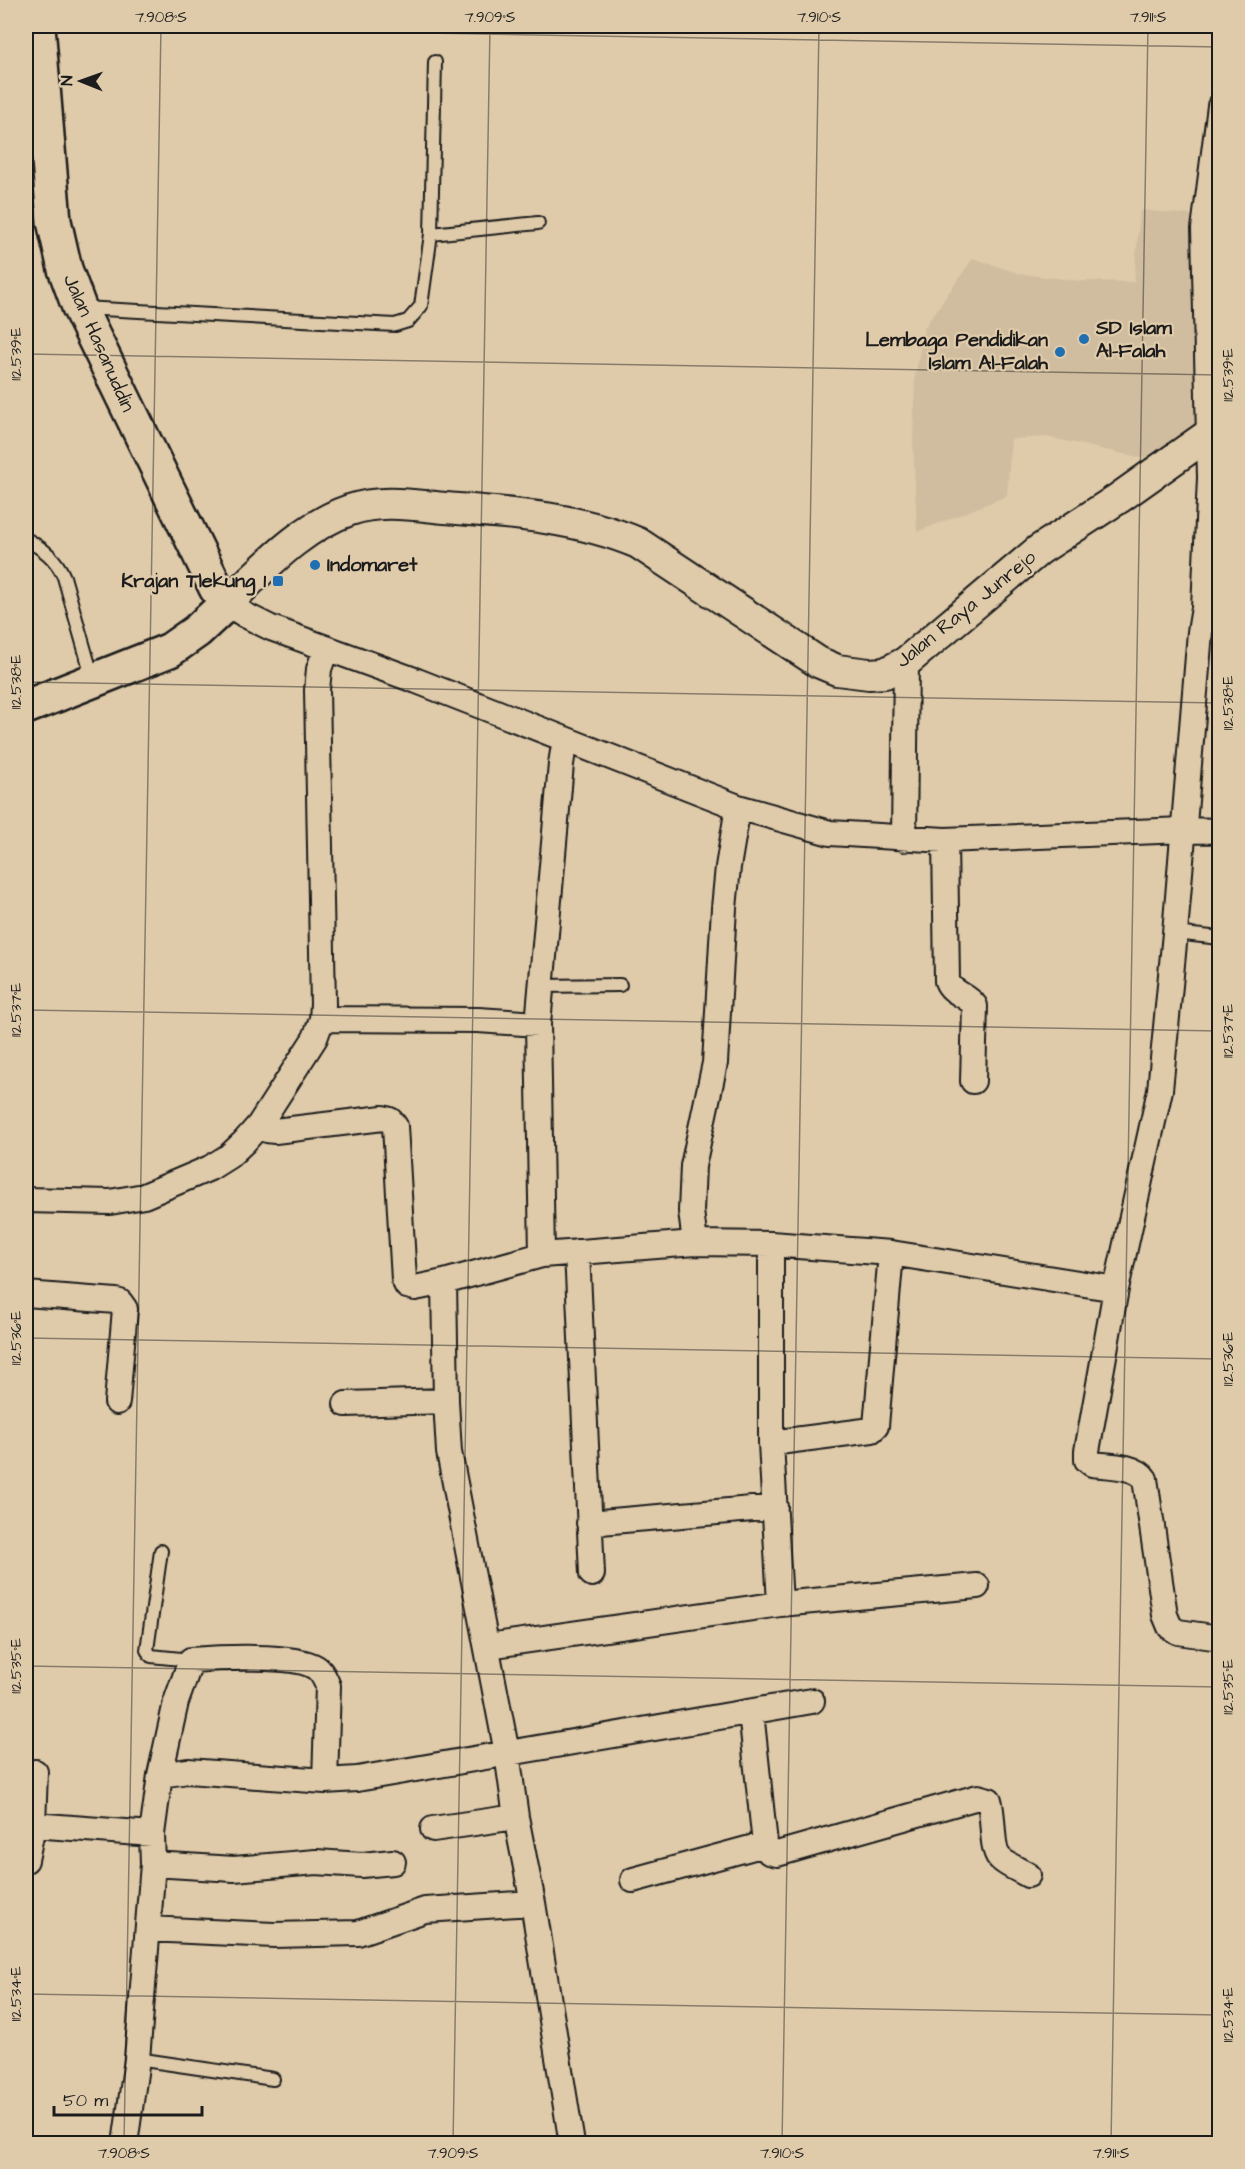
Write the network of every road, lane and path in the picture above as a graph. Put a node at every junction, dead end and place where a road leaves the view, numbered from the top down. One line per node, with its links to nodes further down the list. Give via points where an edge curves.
1 (38, 26): 6 (main road, Jalan Hasanuddin, via 54,221)
2 (435, 63): 5 (lane)
3 (1220, 106): 7 (street, via 1204,230)
4 (538, 223): 5 (lane)
5 (431, 234): 6 (lane, via 422,306 408,321 395,325)
6 (79, 307): 9 (main road, Jalan Hasanuddin, via 216,588)
7 (1214, 427): 10 (street, via 1210,478); 12 (street, Jalan Raya Junrejo, via 1119,498 1040,550)
8 (26, 539): 13 (lane, via 52,556 59,566)
9 (227, 603): 11 (street, via 271,628); 12 (street, Jalan Raya Junrejo, via 284,551 348,510 380,503 502,512 594,527 638,543 818,662 837,670 885,673); 13 (main road, via 197,632 170,650)
10 (1212, 609): 17 (street, via 1200,632)
11 (326, 648): 15 (street); 25 (street, via 317,690)
12 (906, 662): 19 (street)
13 (93, 680): 14 (main road)
14 (26, 707)
15 (565, 739): 16 (street); 24 (street)
16 (738, 807): 19 (street, via 830,832); 30 (street, via 724,908 715,1063 693,1166 691,1211)
17 (1183, 830): 18 (street); 20 (street); 21 (street)
18 (1220, 831)
19 (904, 839): 20 (street)
20 (945, 840): 27 (street, via 947,981 951,989 975,1006)
21 (1175, 933): 22 (lane); 36 (street, via 1160,1090)
22 (1220, 938)
23 (620, 985): 24 (lane)
24 (541, 986): 26 (street)
25 (322, 1018): 26 (street); 28 (street, via 315,1038)
26 (538, 1024): 34 (street)
27 (973, 1081)
28 (259, 1125): 29 (street, via 244,1143 210,1168 144,1196 110,1203); 35 (street, via 275,1131 390,1120 395,1126 404,1280 414,1288)
29 (26, 1200)
30 (695, 1243): 31 (street); 32 (street)
31 (771, 1244): 33 (street); 41 (street)
32 (577, 1252): 34 (street); 43 (street)
33 (891, 1253): 36 (street); 41 (street, via 876,1426 872,1430)
34 (542, 1255): 35 (street)
35 (444, 1282): 38 (street)
36 (1116, 1289): 48 (street, via 1087,1460 1142,1474 1170,1626 1178,1632)
37 (26, 1294): 39 (street, via 116,1301 123,1305)
38 (446, 1401): 40 (street); 49 (street, via 450,1452)
39 (117, 1402)
40 (346, 1404)
41 (771, 1443): 42 (street)
42 (775, 1507): 43 (street); 47 (street)
43 (589, 1523): 45 (street)
44 (160, 1551): 50 (lane, via 147,1650 151,1656)
45 (592, 1574)
46 (977, 1586): 47 (street)
47 (780, 1604): 49 (street)
48 (1220, 1638)
49 (488, 1646): 53 (street)
50 (191, 1660): 55 (street, via 176,1702); 56 (street, via 273,1659 316,1667 328,1686)
51 (812, 1701): 52 (street)
52 (751, 1712): 53 (street); 61 (street)
53 (507, 1753): 56 (street); 57 (street)
54 (35, 1772): 58 (street)
55 (160, 1775): 56 (street, via 188,1772); 60 (street)
56 (325, 1781)
57 (516, 1817): 59 (street); 67 (street)
58 (33, 1826): 60 (street); 62 (street)
59 (433, 1829)
60 (152, 1834): 64 (street)
61 (765, 1844): 65 (street, via 769,1852 777,1854 978,1797 989,1800 993,1811 994,1846 999,1857); 66 (street)
62 (26, 1860)
63 (393, 1862): 64 (street, via 316,1862 234,1869)
64 (153, 1864): 68 (street)
65 (1028, 1875)
66 (633, 1880)
67 (533, 1903): 68 (street, via 425,1910 358,1933 274,1935); 72 (street)
68 (148, 1929): 69 (street)
69 (137, 2059): 70 (lane); 71 (street)
70 (273, 2079)
71 (125, 2144)
72 (573, 2144)

